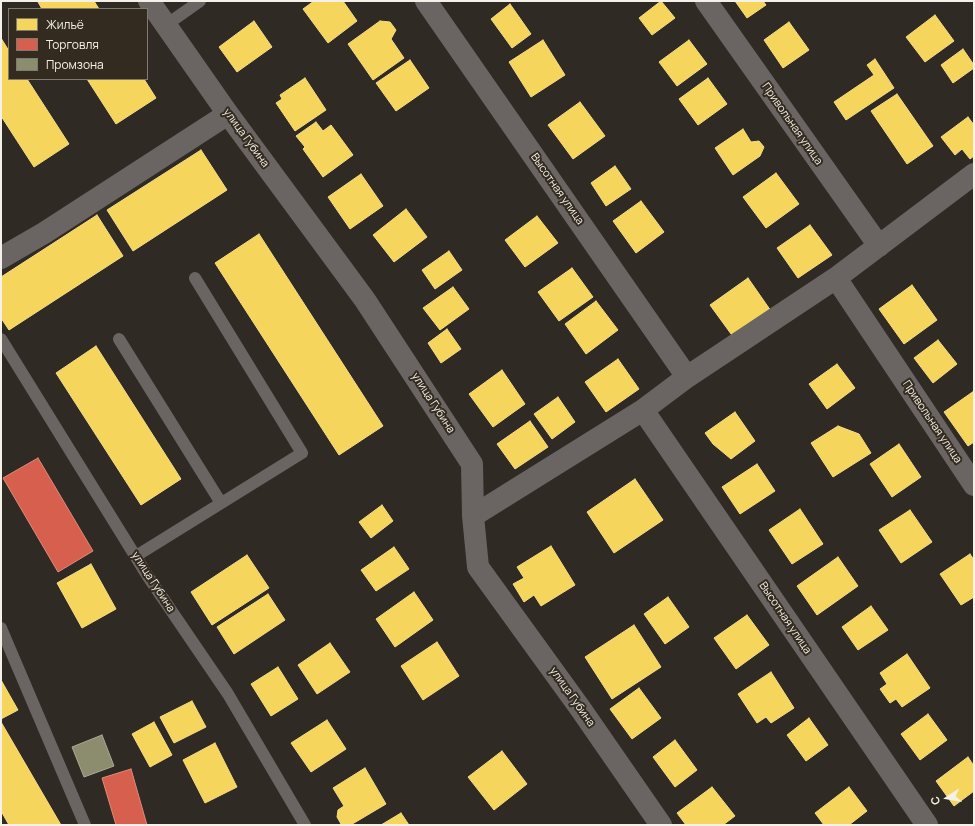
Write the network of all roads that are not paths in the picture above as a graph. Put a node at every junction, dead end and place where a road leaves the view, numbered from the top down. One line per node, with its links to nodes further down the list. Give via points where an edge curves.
1 (149, 1): 5 (street, улица Губина)
2 (200, 1): 5 (lane)
3 (426, 1): 14 (street, Высотная улица)
4 (706, 1): 8 (street, Привольная улица)
5 (166, 25): 6 (street, улица Губина)
6 (228, 114): 9 (street); 18 (street, улица Губина, via 365,300 472,464)
7 (974, 174): 8 (street)
8 (879, 246): 11 (street)
9 (1, 258)
10 (196, 278): 17 (lane, via 302,453)
11 (836, 278): 14 (street); 16 (street, Привольная улица)
12 (119, 339): 17 (lane)
13 (3, 346): 19 (lane, улица Губина)
14 (687, 377): 15 (street)
15 (643, 410): 18 (street); 24 (street, Высотная улица)
16 (974, 485)
17 (221, 503): 19 (lane)
18 (473, 516): 23 (street, улица Губина, via 478,567)
19 (136, 556): 22 (lane, улица Губина, via 228,694)
20 (1, 628): 21 (lane)
21 (85, 825)
22 (305, 825)
23 (661, 825)
24 (927, 825)

